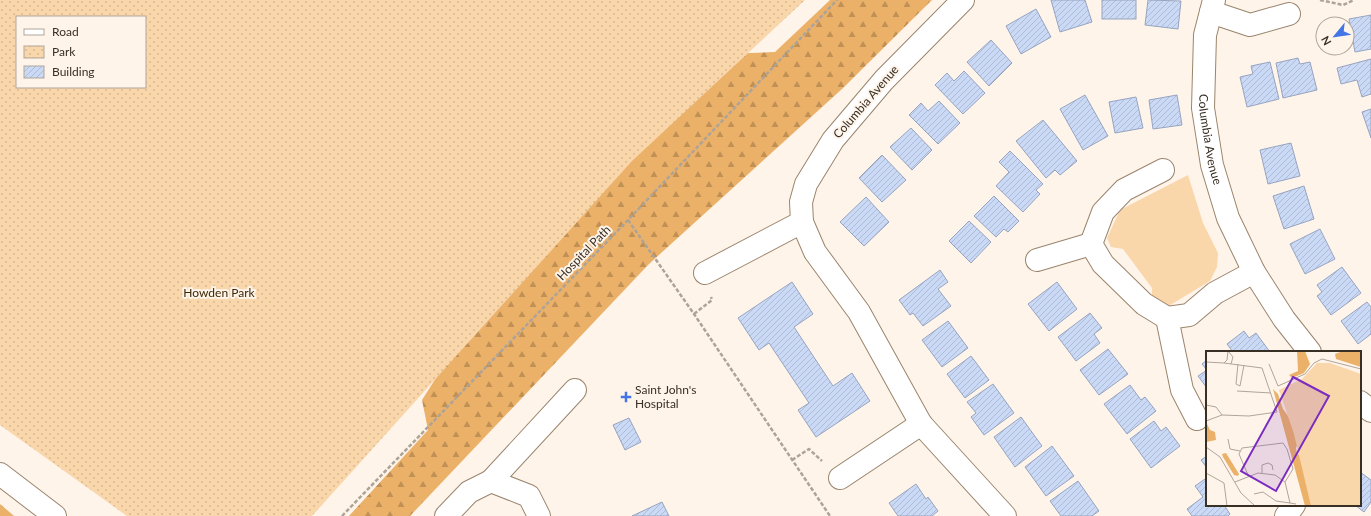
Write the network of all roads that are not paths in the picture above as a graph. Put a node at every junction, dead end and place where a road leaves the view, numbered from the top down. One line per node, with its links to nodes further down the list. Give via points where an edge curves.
1 (963, 0): 5 (street, Columbia Avenue, via 884,80 833,140 806,184 801,202)
2 (1212, 6): 3 (street, via 1250,24); 8 (street, Columbia Avenue, via 1205,35 1203,108 1212,165 1228,218)
3 (1289, 14)
4 (1163, 170): 6 (street, via 1124,190 1103,212)
5 (802, 222): 9 (street); 14 (street, Columbia Avenue, via 815,252 859,312)
6 (1091, 244): 7 (street); 10 (street, via 1103,264 1144,304)
7 (1037, 260)
8 (1254, 272): 10 (street, via 1216,293 1189,316); 11 (street, Columbia Avenue, via 1284,320)
9 (705, 273)
10 (1167, 318): 13 (street, via 1182,390)
11 (1309, 351)
12 (575, 390): 17 (street)
13 (1197, 419)
14 (921, 424): 16 (street); 22 (street, Columbia Avenue)
15 (0, 474): 19 (street)
16 (840, 478)
17 (492, 481): 20 (street, via 469,492); 21 (street, via 529,496)
18 (1293, 506): 23 (street)
19 (55, 516)
20 (446, 516)
21 (539, 516)
22 (1005, 516)
23 (1286, 516)

